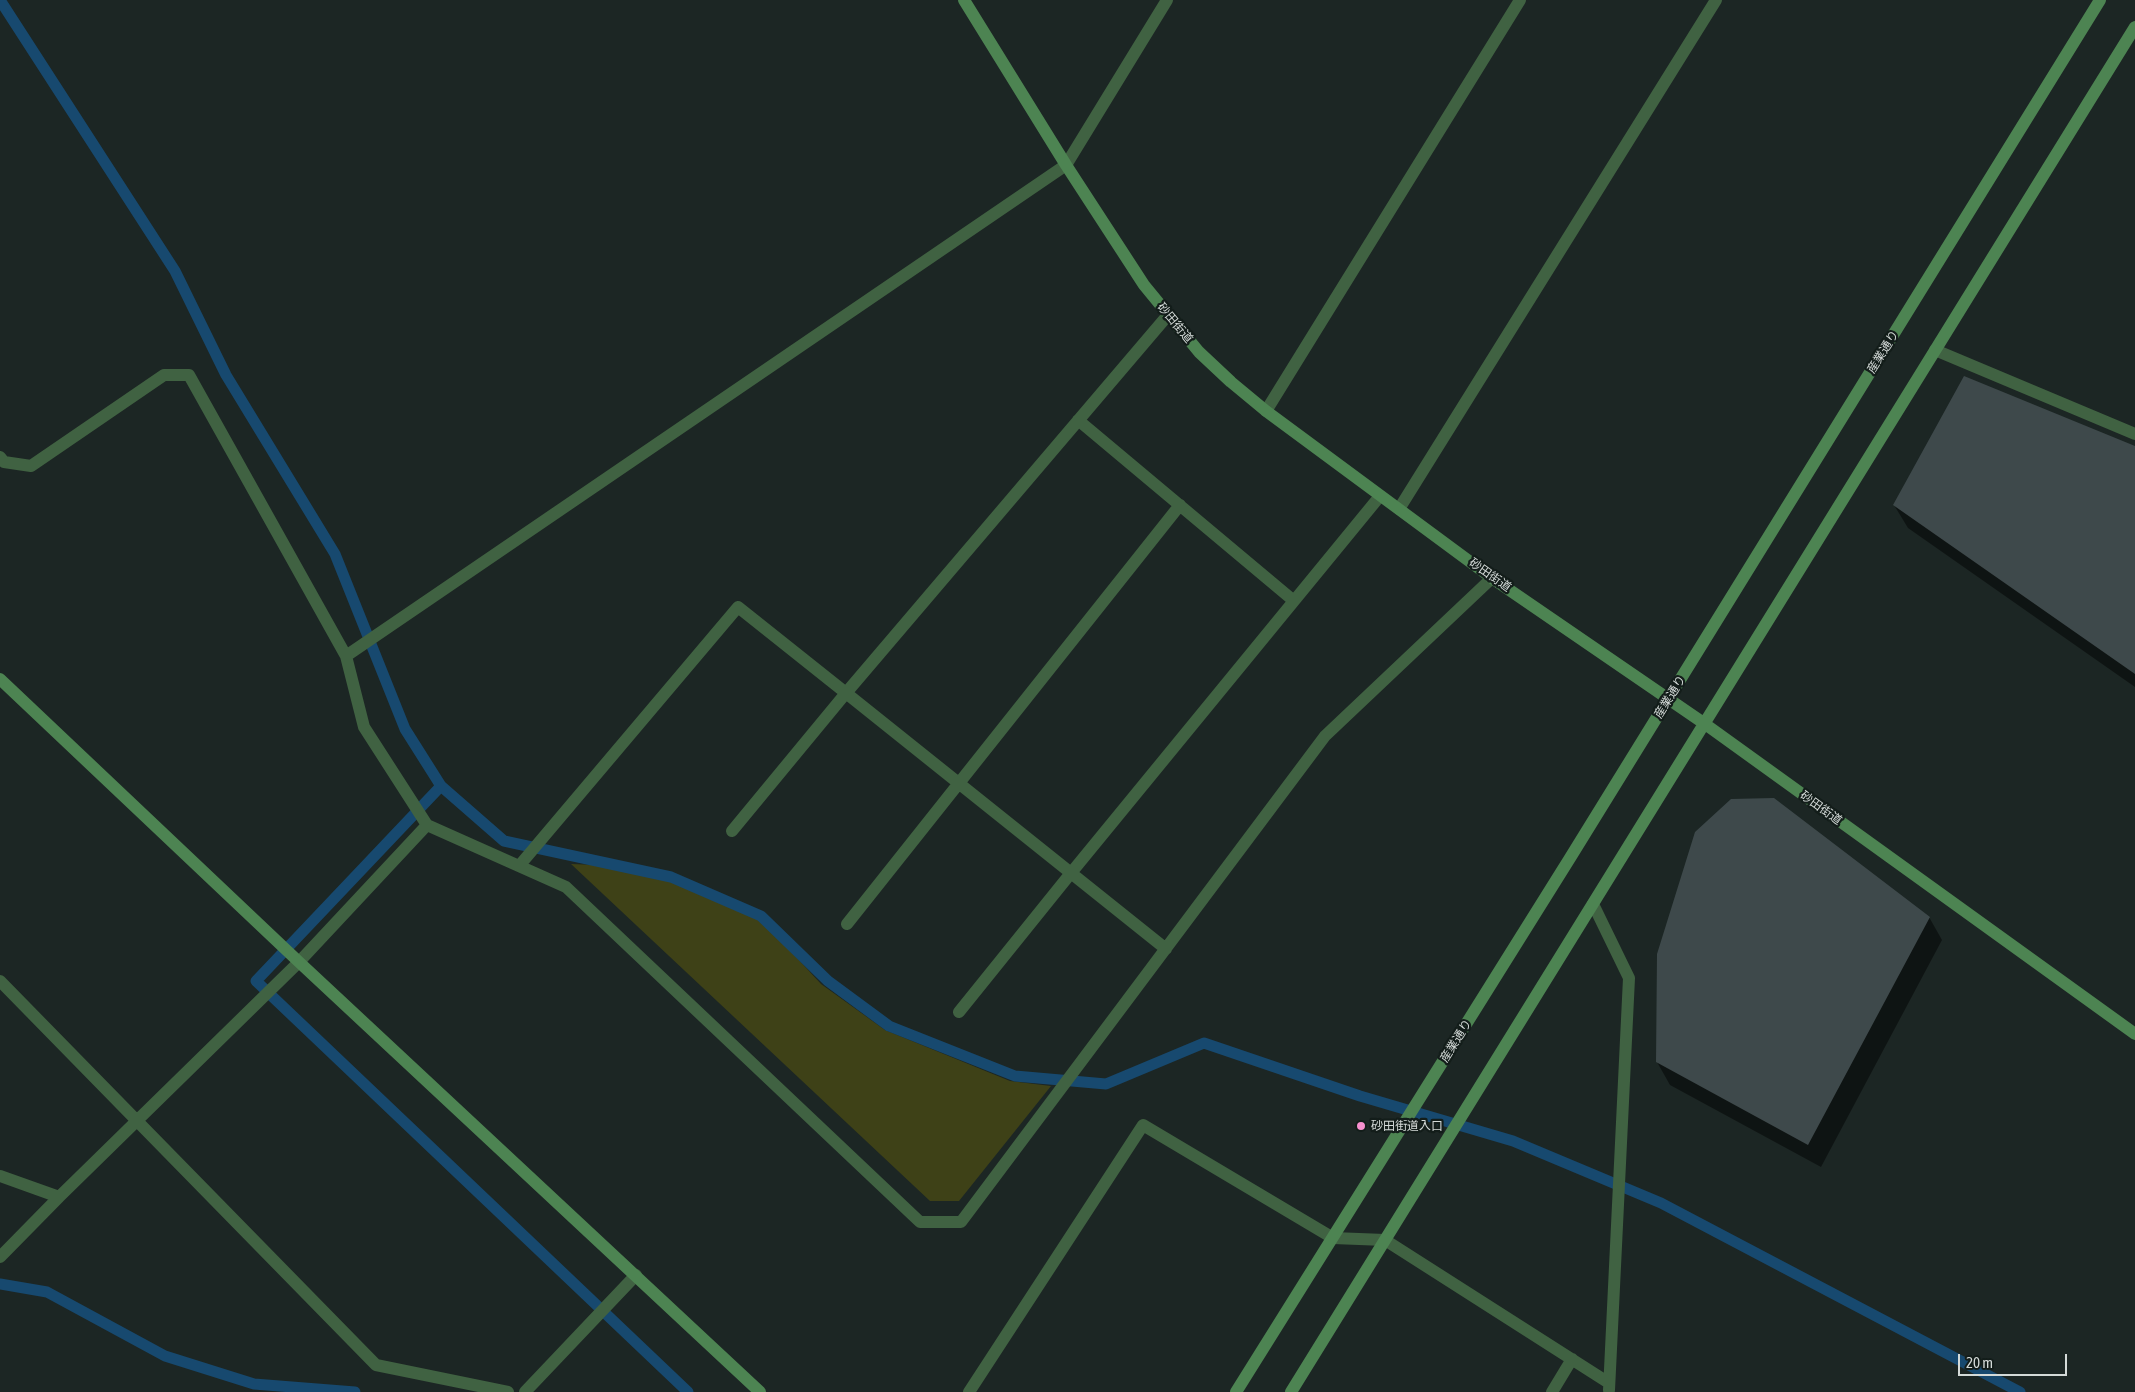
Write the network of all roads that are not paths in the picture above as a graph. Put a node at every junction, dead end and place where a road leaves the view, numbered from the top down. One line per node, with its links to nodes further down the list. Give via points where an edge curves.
1 (964, 0): 7 (street, 砂田街道)
2 (1167, 0): 7 (street)
3 (1520, 0): 10 (street)
4 (1716, 0): 16 (street)
5 (2100, 0): 22 (street, 産業通り)
6 (2135, 27): 9 (street)
7 (1066, 165): 8 (street, 砂田街道, via 1144,285); 19 (street)
8 (1168, 315): 10 (street, 砂田街道, via 1199,352); 11 (street)
9 (1935, 350): 12 (street); 23 (street)
10 (1266, 411): 14 (street, 砂田街道)
11 (1078, 420): 15 (street); 21 (street)
12 (2135, 434)
13 (0, 457): 19 (street, via 4,462 31,466 164,375 188,375)
14 (1380, 496): 16 (street, 砂田街道); 18 (street)
15 (1180, 505): 18 (street); 24 (street)
16 (1399, 509): 17 (street, 砂田街道)
17 (1492, 578): 22 (street, 砂田街道); 31 (street, via 1325,736)
18 (1294, 601): 28 (street)
19 (346, 656): 25 (street, via 364,727)
20 (0, 679): 32 (street)
21 (846, 693): 24 (street); 26 (street); 27 (street, via 738,607)
22 (1669, 699): 23 (street, 砂田街道); 39 (street, 産業通り)
23 (1704, 724): 29 (street); 35 (street, 砂田街道)
24 (959, 784): 28 (street); 30 (street)
25 (427, 825): 27 (street); 32 (street)
26 (732, 831)
27 (519, 866): 31 (street, via 566,887 920,1222 961,1222)
28 (1071, 873): 31 (street); 34 (street)
29 (1593, 904): 40 (street); 44 (street, via 1629,978)
30 (847, 924)
31 (1166, 949)
32 (299, 962): 36 (street); 42 (street)
33 (0, 981): 36 (street)
34 (959, 1012)
35 (2135, 1034)
36 (136, 1121): 38 (street); 45 (street, via 376,1365)
37 (0, 1176): 38 (street)
38 (59, 1197): 41 (street)
39 (1333, 1238): 40 (street); 48 (street, via 1144,1125); 49 (street, 産業通り)
40 (1385, 1240): 43 (street); 50 (street)
41 (0, 1257)
42 (636, 1274): 46 (street); 47 (street)
43 (1572, 1360): 44 (street); 51 (street)
44 (1609, 1388)
45 (508, 1392)
46 (525, 1392)
47 (760, 1392)
48 (969, 1392)
49 (1236, 1392)
50 (1291, 1392)
51 (1552, 1392)

